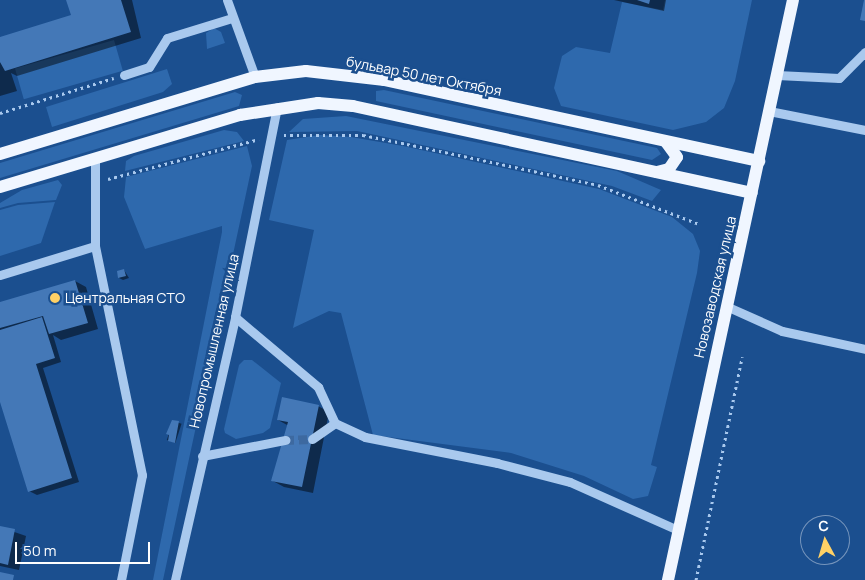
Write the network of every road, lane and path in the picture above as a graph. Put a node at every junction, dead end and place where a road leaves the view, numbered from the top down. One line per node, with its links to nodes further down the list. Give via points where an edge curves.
1 (227, 0): 3 (street)
2 (793, 0): 6 (main road, Новозаводская улица)
3 (232, 18): 5 (street, via 167,38 149,67); 7 (street)
4 (865, 52): 6 (street, via 839,78)
5 (124, 75): 10 (path)
6 (777, 75): 9 (main road, Новозаводская улица)
7 (255, 77): 13 (main road, бульвар 50 лет Октября, via 306,72 352,75); 14 (main road, бульвар 50 лет Октября)
8 (277, 107): 12 (street, Новопромышленная улица); 15 (main road); 17 (main road, via 318,103 353,106)
9 (769, 111): 11 (street); 16 (main road, Новозаводская улица)
10 (0, 113)
11 (865, 130)
12 (271, 136): 18 (path); 21 (path, via 363,135 407,144 598,185); 25 (street, Новопромышленная улица)
13 (666, 142): 16 (main road, бульвар 50 лет Октября); 17 (main road, via 677,157 668,170)
14 (0, 154)
15 (95, 159): 18 (street); 19 (main road)
16 (759, 161): 20 (main road, Новозаводская улица)
17 (657, 172): 20 (main road)
18 (95, 183): 22 (street)
19 (0, 187)
20 (752, 193): 24 (main road, Новозаводская улица)
21 (699, 224)
22 (95, 246): 23 (street); 33 (street, via 142,475)
23 (0, 275)
24 (726, 306): 26 (street, via 782,331); 32 (main road, Новозаводская улица)
25 (235, 317): 28 (street, via 318,387); 31 (street, Новопромышленная улица)
26 (865, 349)
27 (742, 358): 36 (path)
28 (335, 422): 29 (street); 32 (street, via 366,437 497,463 570,482)
29 (312, 439)
30 (285, 440): 31 (street)
31 (202, 456): 34 (street, Новопромышленная улица)
32 (678, 530): 35 (main road, Новозаводская улица)
33 (121, 580)
34 (175, 580)
35 (668, 580)
36 (696, 580)

